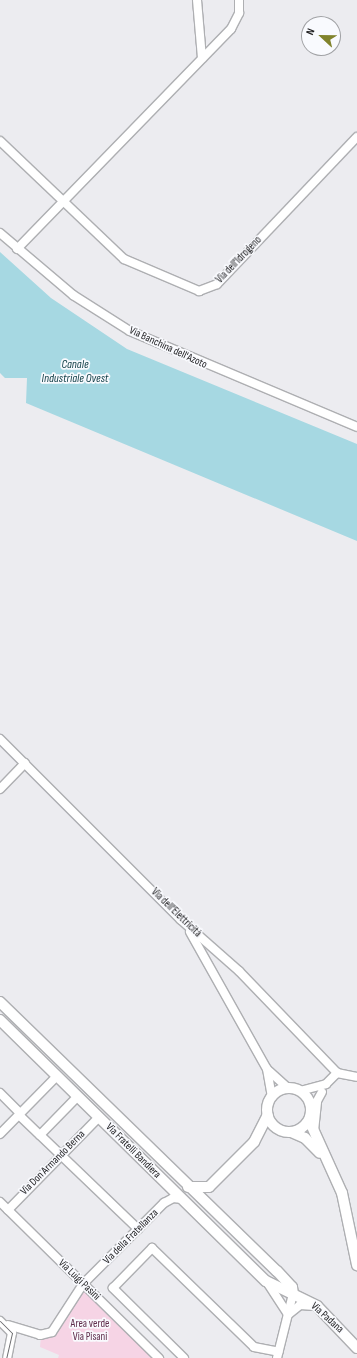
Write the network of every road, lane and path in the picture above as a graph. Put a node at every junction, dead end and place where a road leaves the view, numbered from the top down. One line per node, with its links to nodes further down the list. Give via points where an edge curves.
1 (197, 0): 3 (street)
2 (239, 0): 3 (street, via 235,24)
3 (202, 58): 6 (street)
4 (357, 137): 6 (street, Via dell'Idrogeno, via 216,284 205,290 192,290 130,262)
5 (0, 141): 6 (street, Via dell'Idrogeno)
6 (63, 202): 8 (street)
7 (0, 232): 8 (street, Via Banchina dell'Azoto)
8 (17, 249): 9 (street, Via Banchina dell'Azoto, via 73,295 130,331)
9 (357, 427)
10 (0, 739): 11 (street, Via dell'Elettricità)
11 (25, 763): 12 (street); 13 (street, Via dell'Elettricità)
12 (0, 789)
13 (181, 920): 16 (street, via 206,957); 17 (street, Via dell'Elettricità, via 239,971)
14 (0, 1002): 39 (main road, Via Fratelli Bandiera)
15 (0, 1020): 18 (main road, Via Fratelli Bandiera)
16 (267, 1069): 21 (street); 26 (street)
17 (337, 1073): 19 (street); 20 (street)
18 (57, 1076): 25 (main road, Via Fratelli Bandiera); 28 (street)
19 (357, 1077)
20 (326, 1084): 22 (street); 23 (street)
21 (288, 1088): 22 (main road); 26 (main road)
22 (300, 1091): 27 (main road)
23 (322, 1092): 27 (street); 34 (street, via 316,1107)
24 (0, 1093): 28 (street)
25 (78, 1096): 30 (main road, Via Fratelli Bandiera); 35 (street)
26 (272, 1097): 29 (main road)
27 (311, 1107): 31 (main road)
28 (20, 1114): 33 (street); 35 (street)
29 (268, 1115): 32 (main road); 36 (main road)
30 (99, 1117): 38 (street, Via Don Armando Berna); 41 (main road, Via Fratelli Bandiera)
31 (309, 1120): 32 (main road); 34 (main road)
32 (286, 1131): 36 (main road); 37 (main road, via 305,1138)
33 (0, 1134)
34 (314, 1134): 37 (main road)
35 (40, 1135): 38 (street)
36 (254, 1142): 40 (main road)
37 (322, 1155): 46 (main road, via 342,1193)
38 (61, 1156): 44 (street, Via Don Armando Berna); 45 (street)
39 (188, 1187): 40 (main road); 43 (main road, Via Fratelli Bandiera)
40 (210, 1187): 43 (main road)
41 (182, 1199): 45 (street, Via della Fratellanza, via 169,1200); 48 (main road, Via Fratelli Bandiera)
42 (0, 1202): 44 (street, Via Luigi Pasini)
43 (203, 1202): 47 (main road, Via Fratelli Bandiera)
44 (8, 1210): 49 (street, Via Luigi Pasini)
45 (138, 1229): 49 (street, Via della Fratellanza)
46 (357, 1265)
47 (277, 1271): 48 (main road, via 275,1280); 50 (main road, Via Fratelli Bandiera, via 292,1287)
48 (266, 1281): 50 (main road, Via Fratelli Bandiera); 52 (street, Via Fratelli Bandiera)
49 (83, 1284): 55 (street, Via della Fratellanza, via 54,1330 43,1335); 60 (street, Via Luigi Pasini)
50 (293, 1294): 51 (main road, Via Padana); 52 (street)
51 (317, 1306): 52 (street, via 300,1306); 57 (main road, Via Padana)
52 (288, 1315): 58 (street)
53 (0, 1321): 54 (street, Via della Fratellanza)
54 (8, 1325): 55 (street, Via della Fratellanza); 56 (street)
55 (28, 1331): 56 (street, via 17,1334)
56 (11, 1342): 59 (street)
57 (357, 1348)
58 (278, 1355): 61 (street, via 254,1347 152,1248 113,1288)
59 (7, 1358)
60 (159, 1358)
61 (184, 1358)

